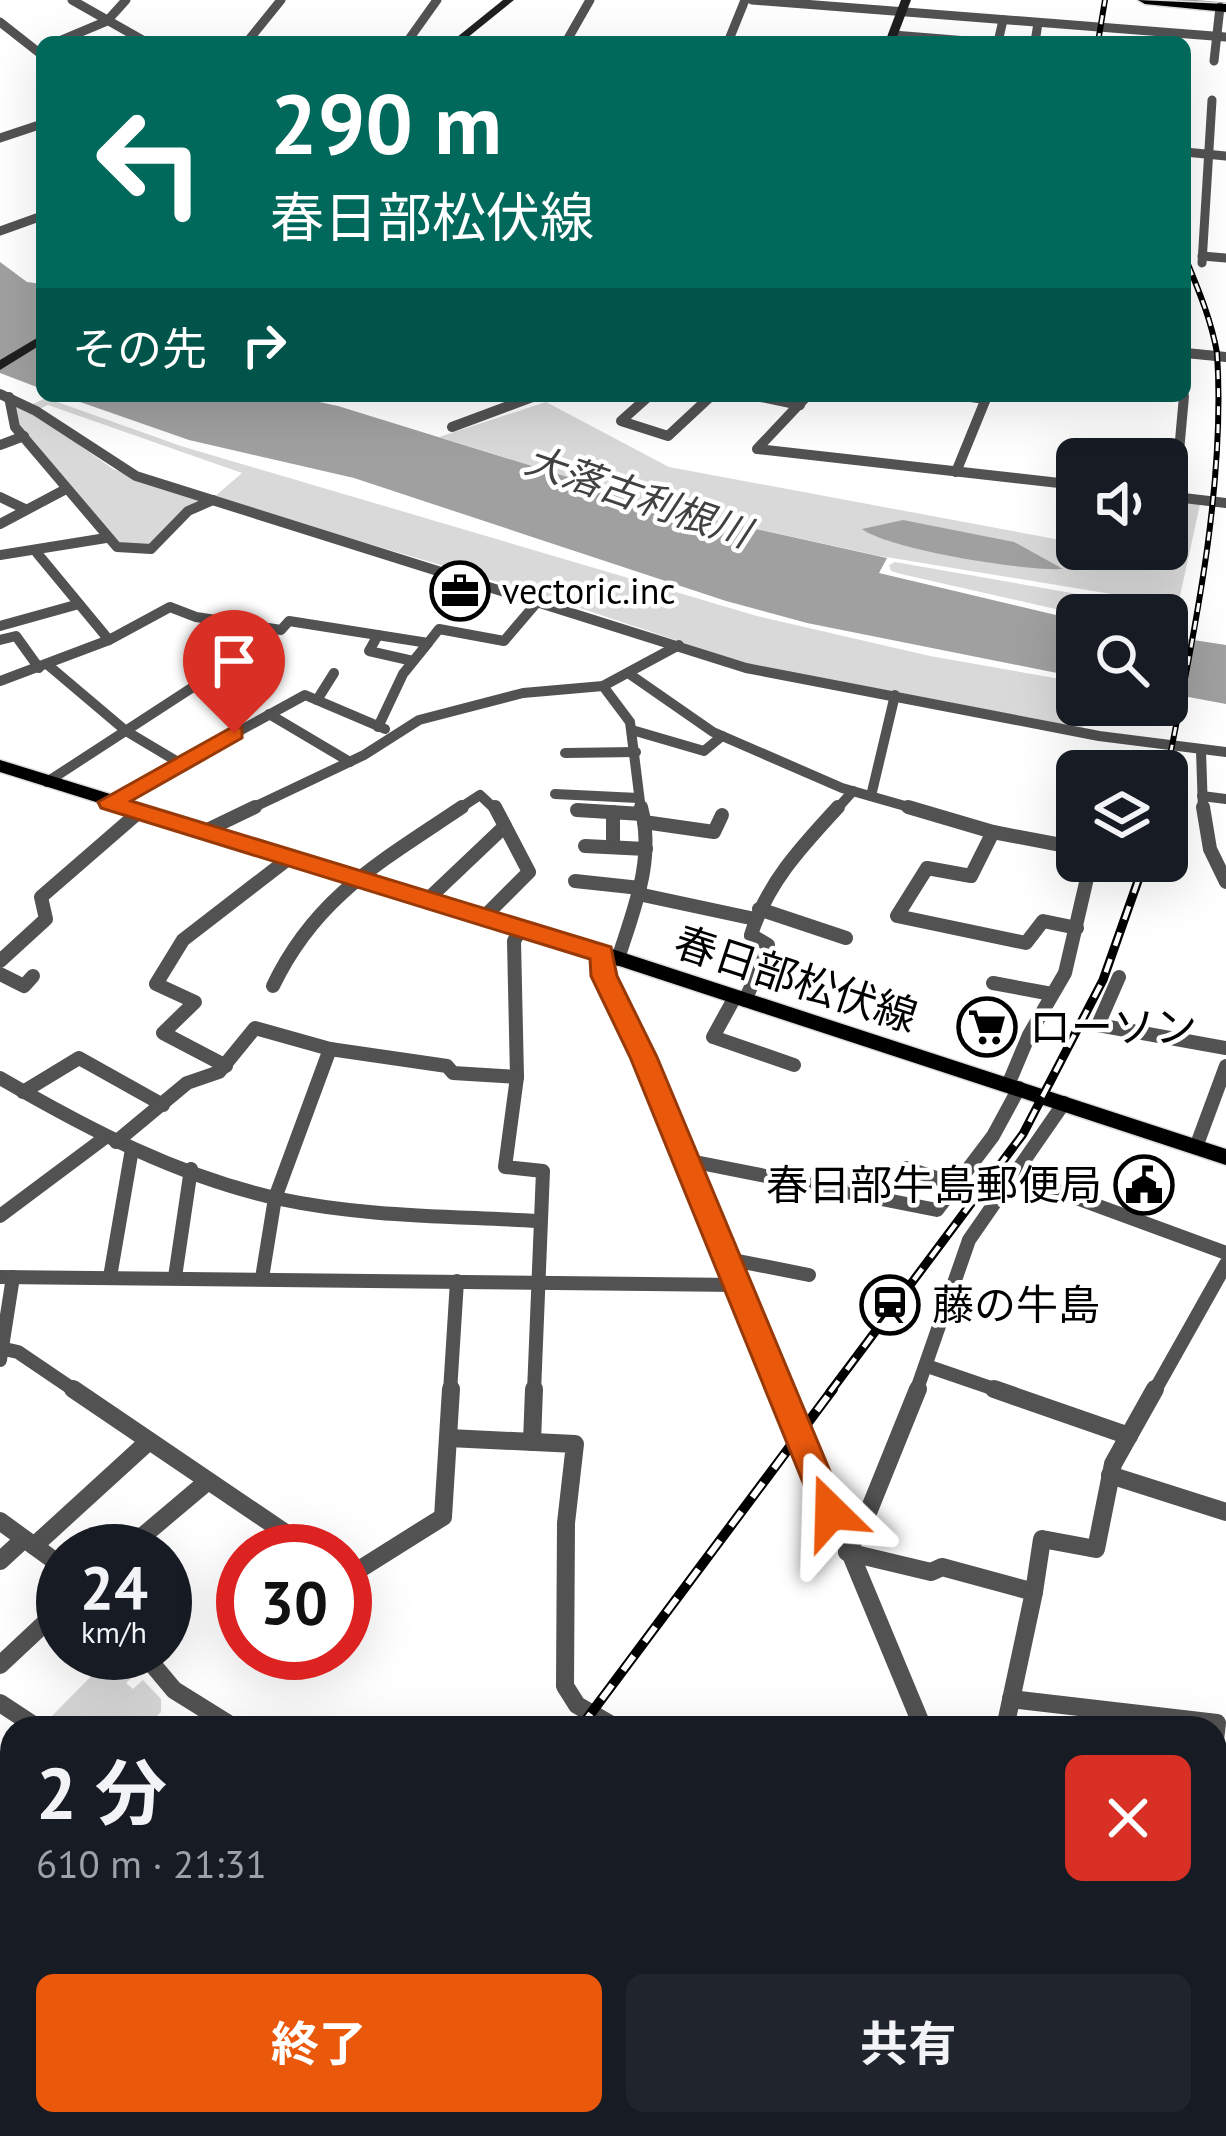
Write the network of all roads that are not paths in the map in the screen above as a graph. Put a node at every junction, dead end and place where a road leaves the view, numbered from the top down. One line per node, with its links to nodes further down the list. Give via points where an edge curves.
1 (72, 0): 14 (street)
2 (127, 0): 14 (street)
3 (281, 0): 21 (street)
4 (437, 0): 22 (street)
5 (509, 0): 23 (street)
6 (590, 0): 24 (street)
7 (748, 0): 10 (street); 25 (street)
8 (1145, 0): 9 (highway)
9 (1215, 5): 33 (street)
10 (903, 6): 11 (street); 26 (street)
11 (929, 14): 12 (street); 27 (street)
12 (966, 17): 13 (street); 28 (street)
13 (1004, 20): 16 (street); 29 (street)
14 (107, 21): 19 (street); 20 (street)
15 (0, 22): 34 (street)
16 (1039, 23): 17 (street); 30 (street)
17 (1060, 25): 18 (street); 31 (street)
18 (1120, 29): 32 (street); 33 (street)
19 (71, 36)
20 (135, 36)
21 (252, 36)
22 (411, 36)
23 (464, 36)
24 (569, 36)
25 (731, 36)
26 (892, 36)
27 (922, 36)
28 (960, 36)
29 (1000, 36)
30 (1036, 36)
31 (1058, 36)
32 (1119, 36)
33 (1222, 37): 35 (street)
34 (36, 48)
35 (1214, 61)
36 (1212, 100): 40 (street)
37 (36, 126): 38 (street)
38 (0, 138)
39 (1191, 153): 40 (street)
40 (1208, 154): 41 (street); 42 (street)
41 (1226, 155)
42 (1205, 212): 43 (street); 46 (street, via 1202,259)
43 (1226, 214)
44 (36, 218): 45 (street)
45 (0, 231)
46 (1226, 258)
47 (36, 343): 50 (street)
48 (1191, 354): 49 (street)
49 (1226, 357)
50 (0, 366)
51 (5, 396): 59 (street); 67 (street, via 32,404 116,468)
52 (519, 402): 58 (street)
53 (643, 402): 54 (street, via 620,421 660,437)
54 (705, 402)
55 (801, 402): 62 (street, via 757,449)
56 (985, 402): 62 (street)
57 (1183, 402): 60 (street)
58 (452, 427)
59 (23, 436): 61 (street); 64 (street)
60 (1179, 438)
61 (0, 446)
62 (956, 472): 63 (street)
63 (1056, 483)
64 (65, 489): 69 (street); 71 (street)
65 (0, 497): 69 (street)
66 (1188, 498): 68 (street)
67 (213, 500): 71 (street, via 188,511 151,549 124,549); 74 (street)
68 (1226, 503)
69 (25, 508): 70 (street)
70 (0, 524)
71 (106, 538): 72 (street)
72 (37, 553): 73 (street); 75 (street)
73 (0, 555)
74 (538, 600): 80 (street, via 504,641 439,629); 81 (street)
75 (79, 604): 76 (street); 79 (street)
76 (0, 626)
77 (378, 635): 79 (street, via 289,621 280,630 170,607); 80 (street); 82 (street, via 368,651)
78 (0, 640): 83 (street, via 16,636)
79 (109, 640): 83 (street)
80 (428, 643): 82 (street)
81 (680, 645): 85 (street); 89 (street, via 746,668)
82 (413, 661): 92 (street)
83 (44, 667): 87 (street); 94 (street)
84 (334, 673): 90 (street)
85 (628, 673): 88 (street); 96 (street)
86 (210, 676): 94 (street)
87 (0, 681)
88 (603, 686): 93 (street); 95 (street, via 523,693)
89 (895, 695): 97 (street); 107 (street)
90 (317, 700): 91 (street, via 305,694); 92 (street)
91 (269, 714): 101 (street); 102 (street)
92 (377, 727): 95 (street)
93 (632, 730): 96 (street, via 704,751); 98 (street)
94 (126, 731): 101 (street); 104 (street)
95 (395, 733): 102 (street)
96 (722, 736): 105 (street)
97 (1201, 751): 99 (street); 108 (street)
98 (636, 752): 100 (street); 109 (street)
99 (1226, 752)
100 (565, 753)
101 (178, 762): 111 (street)
102 (350, 762): 118 (street)
103 (0, 766): 104 (main road, 春日部松伏線)
104 (47, 782): 111 (main road, 春日部松伏線)
105 (853, 791): 107 (street); 131 (street)
106 (555, 794): 109 (street)
107 (871, 796): 119 (street)
108 (1202, 796): 110 (street); 128 (street, via 1202,833)
109 (638, 798): 116 (street)
110 (1226, 800)
111 (110, 802): 113 (main road, 春日部松伏線)
112 (577, 810): 114 (street)
113 (139, 812): 118 (main road, 春日部松伏線); 137 (street, via 41,896 46,919)
114 (613, 812): 116 (street); 122 (street)
115 (722, 815): 116 (street, via 714,832)
116 (643, 818): 123 (street)
117 (505, 826): 125 (street, via 480,795); 130 (street); 132 (street, via 529,872)
118 (203, 832): 124 (main road, 春日部松伏線)
119 (993, 832): 120 (street); 133 (street, via 971,876 928,868 897,916 1025,944 1043,921)
120 (1056, 844)
121 (585, 846): 122 (street)
122 (613, 847): 123 (street)
123 (646, 849): 129 (street)
124 (288, 859): 125 (main road, 春日部松伏線); 148 (street, via 182,940 156,984 195,1002 163,1033)
125 (358, 880): 130 (main road, 春日部松伏線); 142 (street, via 295,941)
126 (575, 881): 129 (street)
127 (1087, 882): 133 (street)
128 (1226, 882)
129 (639, 891): 131 (street); 136 (street)
130 (426, 901): 132 (main road, 春日部松伏線)
131 (757, 914): 135 (street); 144 (street, via 751,935 768,945)
132 (483, 918): 134 (main road, 春日部松伏線)
133 (1077, 928): 143 (street)
134 (520, 929): 136 (main road, 春日部松伏線); 150 (street)
135 (845, 938)
136 (610, 956): 144 (main road, 春日部松伏線); 159 (street, via 604,976)
137 (0, 962)
138 (0, 974): 139 (street, via 24,986)
139 (33, 976)
140 (1119, 977): 145 (street, via 1098,1025)
141 (994, 983): 143 (street)
142 (273, 986)
143 (1052, 994): 152 (street)
144 (740, 999): 147 (street, via 713,1037); 152 (main road, 春日部松伏線)
145 (1226, 1048)
146 (330, 1049): 148 (street, via 255,1028); 150 (street); 164 (street)
147 (794, 1065)
148 (226, 1066): 155 (street, via 187,1083)
149 (1226, 1066): 157 (street)
150 (517, 1077): 166 (street, via 505,1167 543,1171)
151 (0, 1078): 153 (street)
152 (1014, 1087): 154 (main road, 春日部松伏線); 163 (street, via 993,1136)
153 (23, 1092): 155 (street, via 79,1058); 156 (street)
154 (1064, 1103): 157 (main road, 春日部松伏線); 162 (street)
155 (163, 1105): 156 (street)
156 (117, 1143): 161 (street); 165 (street); 173 (street)
157 (1196, 1147): 158 (main road, 春日部松伏線)
158 (1226, 1157)
159 (686, 1160): 163 (street, via 937,1210); 168 (street)
160 (905, 1168): 163 (street)
161 (191, 1169): 164 (street); 171 (street)
162 (1014, 1175): 167 (street); 179 (street, via 969,1240)
163 (954, 1184)
164 (274, 1198): 166 (street); 174 (street)
165 (0, 1216)
166 (538, 1221): 176 (street)
167 (1226, 1253)
168 (728, 1259): 170 (street); 177 (street)
169 (1226, 1264): 180 (street)
170 (809, 1275)
171 (175, 1276): 173 (street); 174 (street)
172 (6, 1277): 173 (street); 178 (street)
173 (110, 1277)
174 (262, 1278): 175 (street)
175 (458, 1281): 176 (street); 181 (street)
176 (537, 1282): 177 (street); 183 (street)
177 (739, 1285): 192 (street)
178 (1, 1352): 182 (street, via 17,1352)
179 (927, 1366): 180 (street); 192 (street)
180 (1129, 1436): 184 (street)
181 (448, 1438): 183 (street); 194 (street, via 442,1517)
182 (149, 1441): 185 (street); 190 (street)
183 (532, 1442): 201 (street, via 575,1444 565,1686)
184 (1110, 1475): 186 (street); 195 (street, via 1096,1549 1042,1539)
185 (208, 1481): 188 (street); 189 (street)
186 (1226, 1513)
187 (0, 1521): 190 (street)
188 (157, 1524)
189 (272, 1524)
190 (29, 1542): 191 (street); 193 (street)
191 (36, 1547)
192 (847, 1552): 195 (street); 202 (street)
193 (0, 1561)
194 (372, 1563)
195 (1034, 1592): 199 (street)
196 (36, 1632): 197 (street)
197 (0, 1666)
198 (166, 1680): 200 (street)
199 (1011, 1699): 203 (street); 204 (street)
200 (216, 1716)
201 (596, 1716)
202 (917, 1716)
203 (1007, 1716)
204 (1157, 1716)

